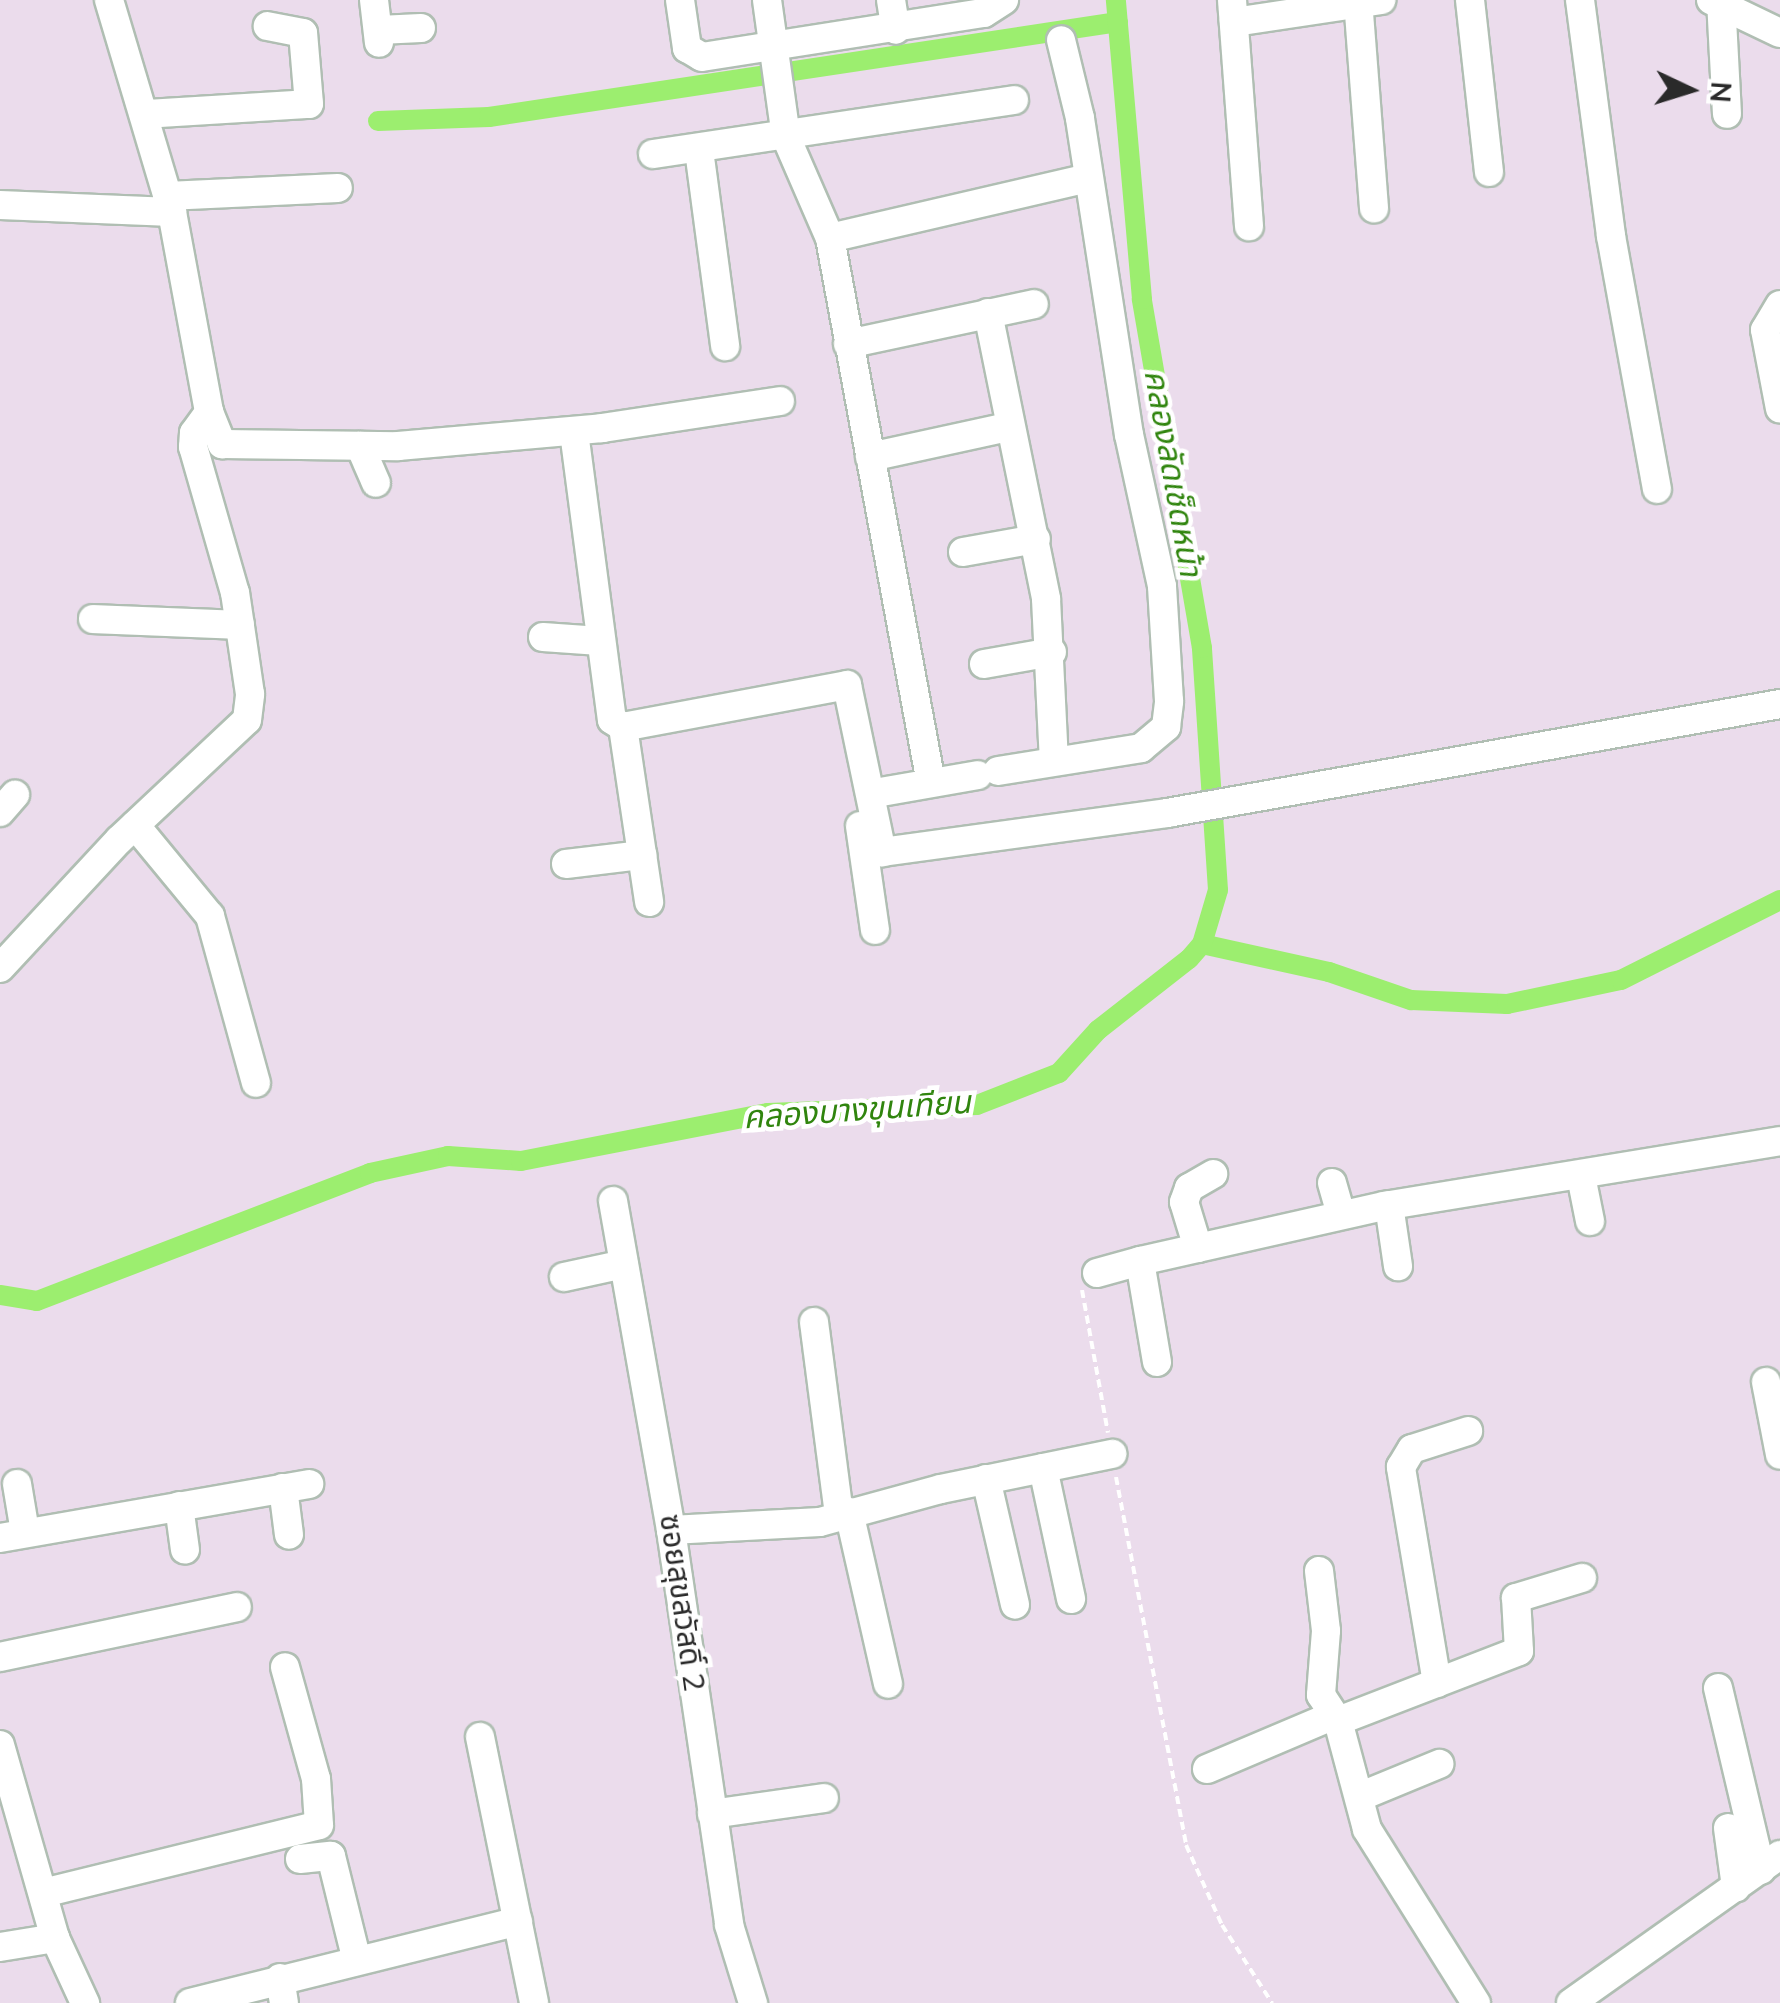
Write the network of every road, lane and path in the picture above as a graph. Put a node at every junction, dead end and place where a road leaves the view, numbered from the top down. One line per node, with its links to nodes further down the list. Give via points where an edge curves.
1 (110, 0): 19 (street)
2 (374, 0): 13 (street, via 380,37)
3 (680, 0): 17 (street, via 693,56)
4 (766, 0): 17 (street)
5 (892, 0): 14 (street)
6 (1004, 0): 14 (street, via 984,14)
7 (1470, 0): 24 (street)
8 (1580, 0): 45 (street, via 1611,236)
9 (1366, 1): 11 (street); 29 (street)
10 (1717, 1): 15 (street); 20 (street)
11 (1233, 11): 30 (street)
12 (268, 26): 19 (street, via 303,33 310,104)
13 (421, 28)
14 (896, 30): 17 (street)
15 (1780, 33)
16 (1061, 40): 25 (street)
17 (775, 65): 21 (street)
18 (1014, 100): 21 (street)
19 (144, 114): 27 (street)
20 (1727, 114)
21 (786, 137): 22 (street); 31 (street)
22 (699, 150): 23 (street); 36 (street)
23 (653, 154)
24 (1489, 172)
25 (1088, 178): 31 (street); 57 (street, via 1113,349 1162,586 1169,701 1166,727 1141,748)
26 (338, 188): 27 (street)
27 (170, 204): 28 (street); 39 (street)
28 (0, 205)
29 (1374, 208)
30 (1249, 226)
31 (830, 238): 35 (street)
32 (1034, 304): 34 (street)
33 (1780, 305): 38 (street, via 1765,330)
34 (988, 313): 35 (street); 40 (street)
35 (848, 344): 43 (street)
36 (725, 346)
37 (780, 401): 41 (street)
38 (1780, 409)
39 (210, 412): 42 (street, via 230,448); 49 (street, via 194,434 194,447)
40 (1008, 427): 43 (street); 46 (street)
41 (574, 432): 42 (street); 51 (street)
42 (360, 446): 44 (street)
43 (870, 457): 58 (street)
44 (376, 483)
45 (1657, 488)
46 (1036, 539): 47 (street); 52 (street)
47 (963, 552)
48 (92, 619): 49 (street)
49 (240, 624): 60 (street, via 247,720)
50 (543, 637): 51 (street)
51 (600, 641): 56 (street, via 612,720)
52 (1052, 652): 53 (street); 57 (street)
53 (984, 664)
54 (838, 686): 55 (street, via 853,692 882,852 1167,813); 56 (street); 64 (street)
55 (1780, 704)
56 (623, 727): 61 (street)
57 (1054, 760): 58 (street)
58 (930, 782): 59 (street)
59 (881, 792)
60 (136, 825): 65 (street); 66 (street, via 210,916)
61 (642, 855): 62 (street); 63 (street)
62 (566, 864)
63 (649, 902)
64 (875, 930)
65 (0, 968)
66 (256, 1083)
67 (1780, 1142): 69 (street)
68 (1213, 1174): 75 (street, via 1189,1188 1184,1202)
69 (1581, 1176): 72 (street); 74 (street)
70 (1332, 1183): 73 (street)
71 (613, 1201): 77 (street, ซอยสุขสวัสดิ์ 2)
72 (1389, 1205): 73 (street); 78 (street)
73 (1341, 1214): 75 (street)
74 (1590, 1221)
75 (1198, 1248): 76 (street)
76 (1140, 1261): 79 (street); 82 (street)
77 (624, 1264): 80 (street); 92 (street, ซอยสุขสวัสดิ์ 2)
78 (1398, 1266)
79 (1097, 1273): 85 (path, via 1079,1277)
80 (564, 1277)
81 (814, 1322): 91 (street)
82 (1157, 1362)
83 (1766, 1382): 86 (street)
84 (1468, 1431): 103 (street, via 1412,1449 1401,1467)
85 (1112, 1454): 87 (street); 128 (path, via 1186,1845 1222,1924)
86 (1780, 1455)
87 (1044, 1468): 88 (street); 98 (street)
88 (986, 1479): 91 (street); 99 (street)
89 (17, 1484): 94 (street)
90 (179, 1506): 93 (street, via 296,1486); 94 (street); 95 (street)
91 (844, 1513): 92 (street, via 820,1522); 104 (street)
92 (671, 1530): 113 (street, ซอยสุขสวัสดิ์ 2)
93 (289, 1535)
94 (12, 1536)
95 (185, 1550)
96 (1320, 1570): 106 (street, via 1326,1632 1322,1695)
97 (1582, 1578): 103 (street, via 1520,1595 1514,1601 1519,1650)
98 (1072, 1599)
99 (1015, 1605)
100 (237, 1607): 101 (street)
101 (0, 1656)
102 (285, 1666): 118 (street, via 316,1780 319,1825)
103 (1437, 1683): 106 (street)
104 (888, 1684)
105 (1718, 1688): 116 (street)
106 (1336, 1718): 110 (street); 111 (street)
107 (480, 1737): 119 (street)
108 (0, 1746): 118 (street)
109 (1439, 1764): 111 (street)
110 (1206, 1769)
111 (1359, 1797): 129 (street, via 1367,1828)
112 (824, 1798): 113 (street)
113 (712, 1814): 127 (street, ซอยสุขสวัสดิ์ 2, via 729,1925)
114 (1728, 1828): 117 (street)
115 (300, 1859): 122 (street, via 332,1856)
116 (1770, 1863): 117 (street)
117 (1736, 1888): 130 (street)
118 (43, 1893): 120 (street)
119 (518, 1921): 122 (street); 126 (street)
120 (56, 1938): 121 (street); 124 (street)
121 (0, 1947)
122 (356, 1957): 123 (street)
123 (282, 1990): 125 (street)
124 (85, 2003)
125 (190, 2003)
126 (534, 2003)
127 (753, 2003)
128 (1272, 2003)
129 (1476, 2003)
130 (1571, 2003)

